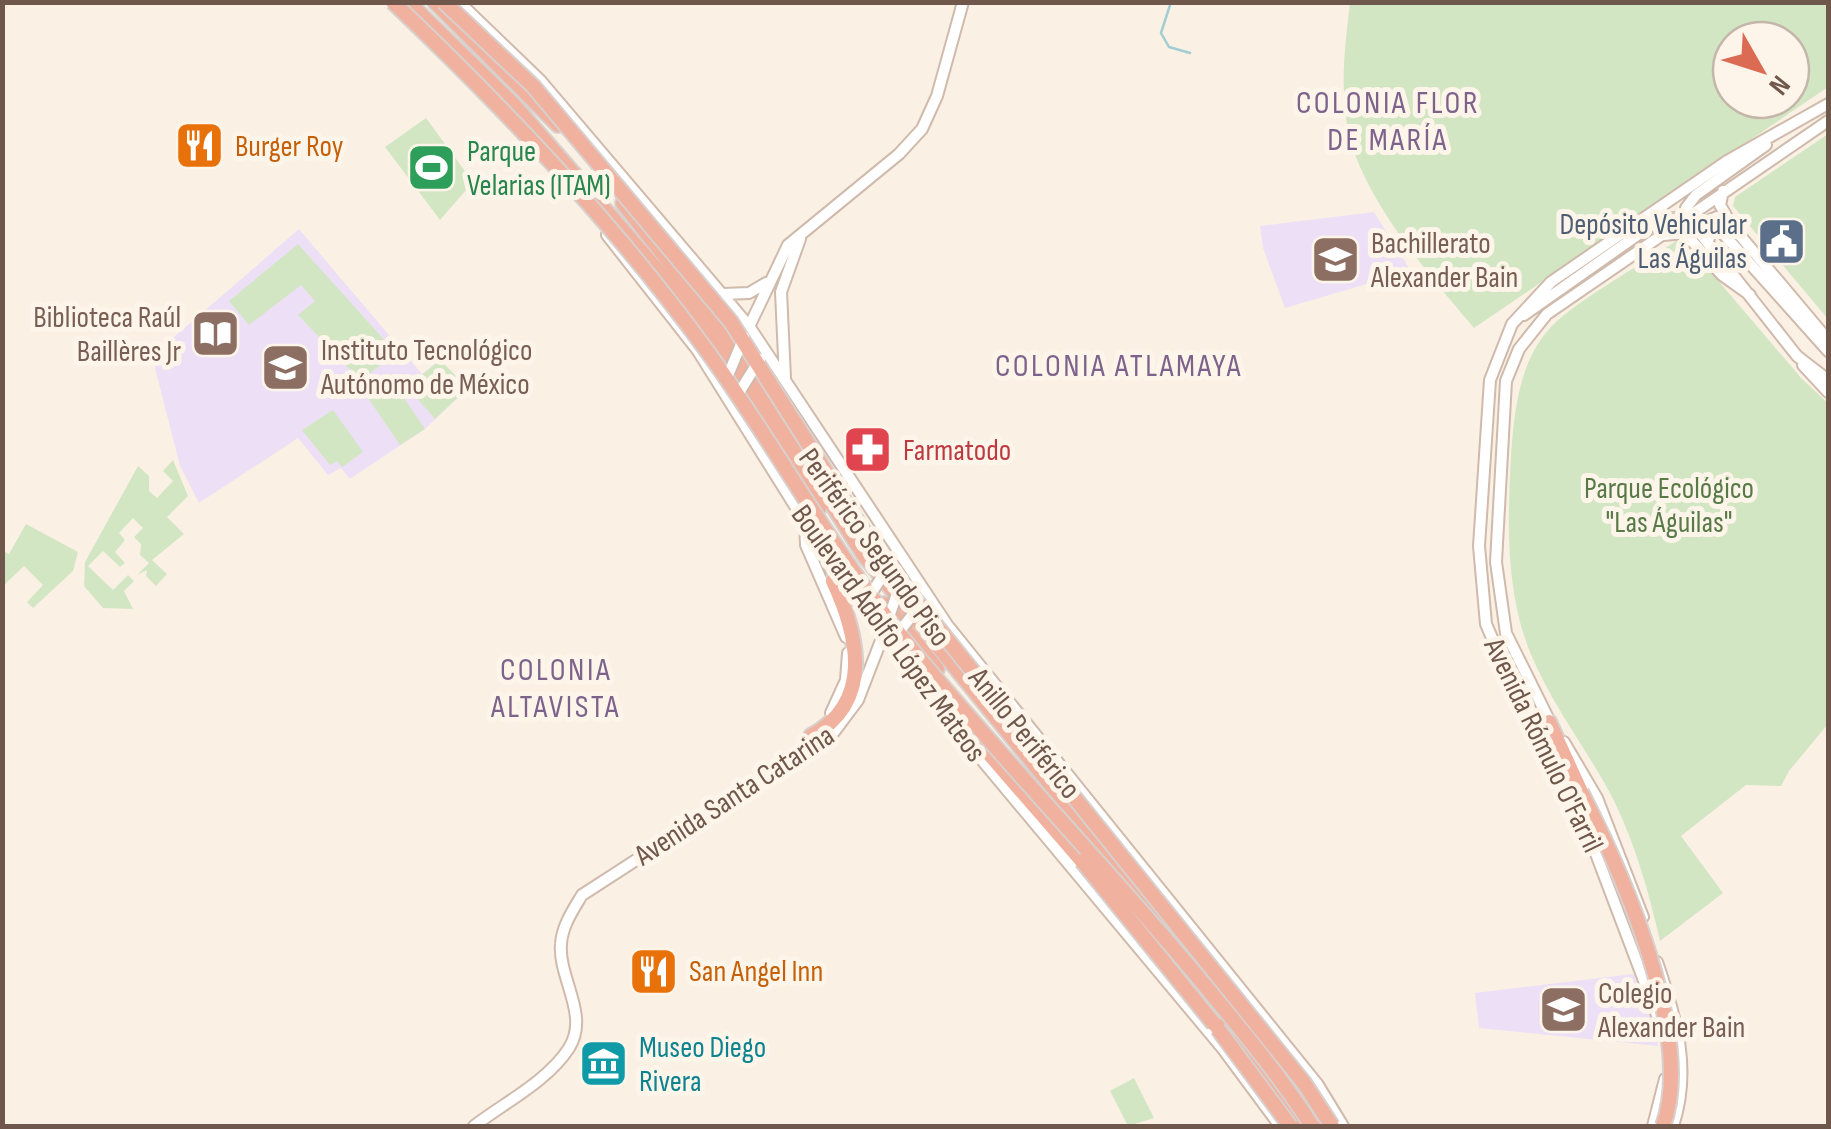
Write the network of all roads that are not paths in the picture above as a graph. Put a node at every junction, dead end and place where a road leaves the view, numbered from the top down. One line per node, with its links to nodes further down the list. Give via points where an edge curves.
1 (384, 2): 35 (main road, Boulevard Adolfo López Mateos, via 545,158)
2 (396, 2): 8 (highway); 62 (highway, Periférico Segundo Piso, bridge, via 528,133 660,289 912,649 1191,970)
3 (408, 2): 8 (highway, Anillo Periférico)
4 (435, 2): 12 (highway, Anillo Periférico)
5 (444, 2): 64 (highway, Periférico Segundo Piso, bridge, via 533,86 731,322 876,551 1294,1070)
6 (459, 2): 25 (main road, Boulevard Adolfo López Mateos, via 540,80)
7 (963, 2): 19 (main road, via 938,96 922,129)
8 (422, 16): 21 (highway, Anillo Periférico, via 513,104)
9 (1824, 107): 10 (main road); 11 (main road, Avenida Rómulo O'Farril)
10 (1828, 122): 14 (main road, Avenida Rómulo O'Farril)
11 (1772, 140): 15 (main road, via 1696,194); 28 (main road, Avenida Rómulo O'Farril, via 1727,161 1551,282 1518,313)
12 (574, 142): 13 (highway); 63 (highway, Anillo Periférico, via 722,328 864,555 1240,1016)
13 (592, 158)
14 (1724, 190): 15 (main road, Avenida Rómulo O'Farril); 17 (main road, via 1720,205)
15 (1688, 214): 20 (main road, Avenida Rómulo O'Farril); 22 (main road)
16 (1656, 222): 28 (main road, via 1528,312)
17 (1732, 226): 22 (main road, via 1710,220 1706,232); 29 (main road)
18 (1718, 228): 30 (main road)
19 (803, 232): 24 (main road); 33 (main road, via 780,292)
20 (1657, 236): 26 (main road, via 1685,233); 48 (main road, Avenida Rómulo O'Farril, via 1536,324 1506,381 1496,562 1501,611 1514,655)
21 (628, 238): 23 (highway); 57 (highway, Anillo Periférico, via 712,333 853,564)
22 (1712, 243): 26 (main road)
23 (642, 256)
24 (767, 282): 25 (main road, via 749,293); 27 (main road)
25 (723, 294): 27 (main road, Boulevard Adolfo López Mateos)
26 (1752, 296): 32 (main road)
27 (747, 331): 31 (main road, Boulevard Adolfo López Mateos); 35 (main road, bridge)
28 (1508, 335): 55 (main road, Avenida Rómulo O'Farril, via 1490,380 1486,419 1479,546 1486,624 1587,830)
29 (1828, 340)
30 (1828, 352)
31 (763, 354): 33 (main road, Boulevard Adolfo López Mateos); 37 (main road, bridge)
32 (1796, 356): 34 (main road); 36 (main road)
33 (785, 379): 39 (main road, Boulevard Adolfo López Mateos)
34 (1828, 380)
35 (722, 388): 37 (main road, Boulevard Adolfo López Mateos)
36 (1828, 392)
37 (732, 404): 38 (main road, Boulevard Adolfo López Mateos)
38 (805, 522): 42 (main road, Boulevard Adolfo López Mateos); 51 (main road, via 806,545 848,650 842,694)
39 (894, 548): 40 (main road, Boulevard Adolfo López Mateos); 42 (main road, bridge, via 874,589)
40 (906, 565): 43 (main road, Boulevard Adolfo López Mateos); 44 (main road, Avenida Santa Catarina, bridge)
41 (833, 581): 51 (highway, via 854,633 856,673 844,708)
42 (849, 584): 44 (main road, Boulevard Adolfo López Mateos)
43 (928, 598): 45 (main road, bridge); 52 (main road, Boulevard Adolfo López Mateos)
44 (886, 628): 45 (main road, Boulevard Adolfo López Mateos); 47 (main road, Avenida Santa Catarina)
45 (897, 639): 46 (main road, Boulevard Adolfo López Mateos)
46 (904, 656): 47 (main road, via 883,658); 56 (main road, Boulevard Adolfo López Mateos)
47 (869, 675): 53 (main road, Avenida Santa Catarina, via 846,721)
48 (1549, 722): 54 (main road, Avenida Rómulo O'Farril, via 1598,798); 67 (highway, bridge, via 1612,858 1668,1022 1674,1073)
49 (1015, 730): 52 (highway)
50 (971, 733): 59 (highway, bridge, via 1240,1057)
51 (811, 736): 53 (main road)
52 (1048, 750): 65 (main road, Boulevard Adolfo López Mateos, via 1318,1085)
53 (789, 757): 60 (main road, Avenida Santa Catarina, via 582,894 561,945 576,1020 572,1043 557,1063)
54 (1654, 952): 55 (main road, via 1650,961); 68 (main road, Avenida Rómulo O'Farril, via 1682,1057)
55 (1636, 958): 66 (main road, Avenida Rómulo O'Farril, via 1665,1053)
56 (1150, 962): 57 (highway); 59 (main road, Boulevard Adolfo López Mateos)
57 (1176, 962): 58 (highway, Anillo Periférico)
58 (1280, 1096): 59 (highway); 61 (highway, Anillo Periférico)
59 (1282, 1125)
60 (474, 1126)
61 (1302, 1126)
62 (1312, 1126)
63 (1320, 1126)
64 (1332, 1126)
65 (1343, 1126)
66 (1653, 1126)
67 (1663, 1126)
68 (1673, 1126)

